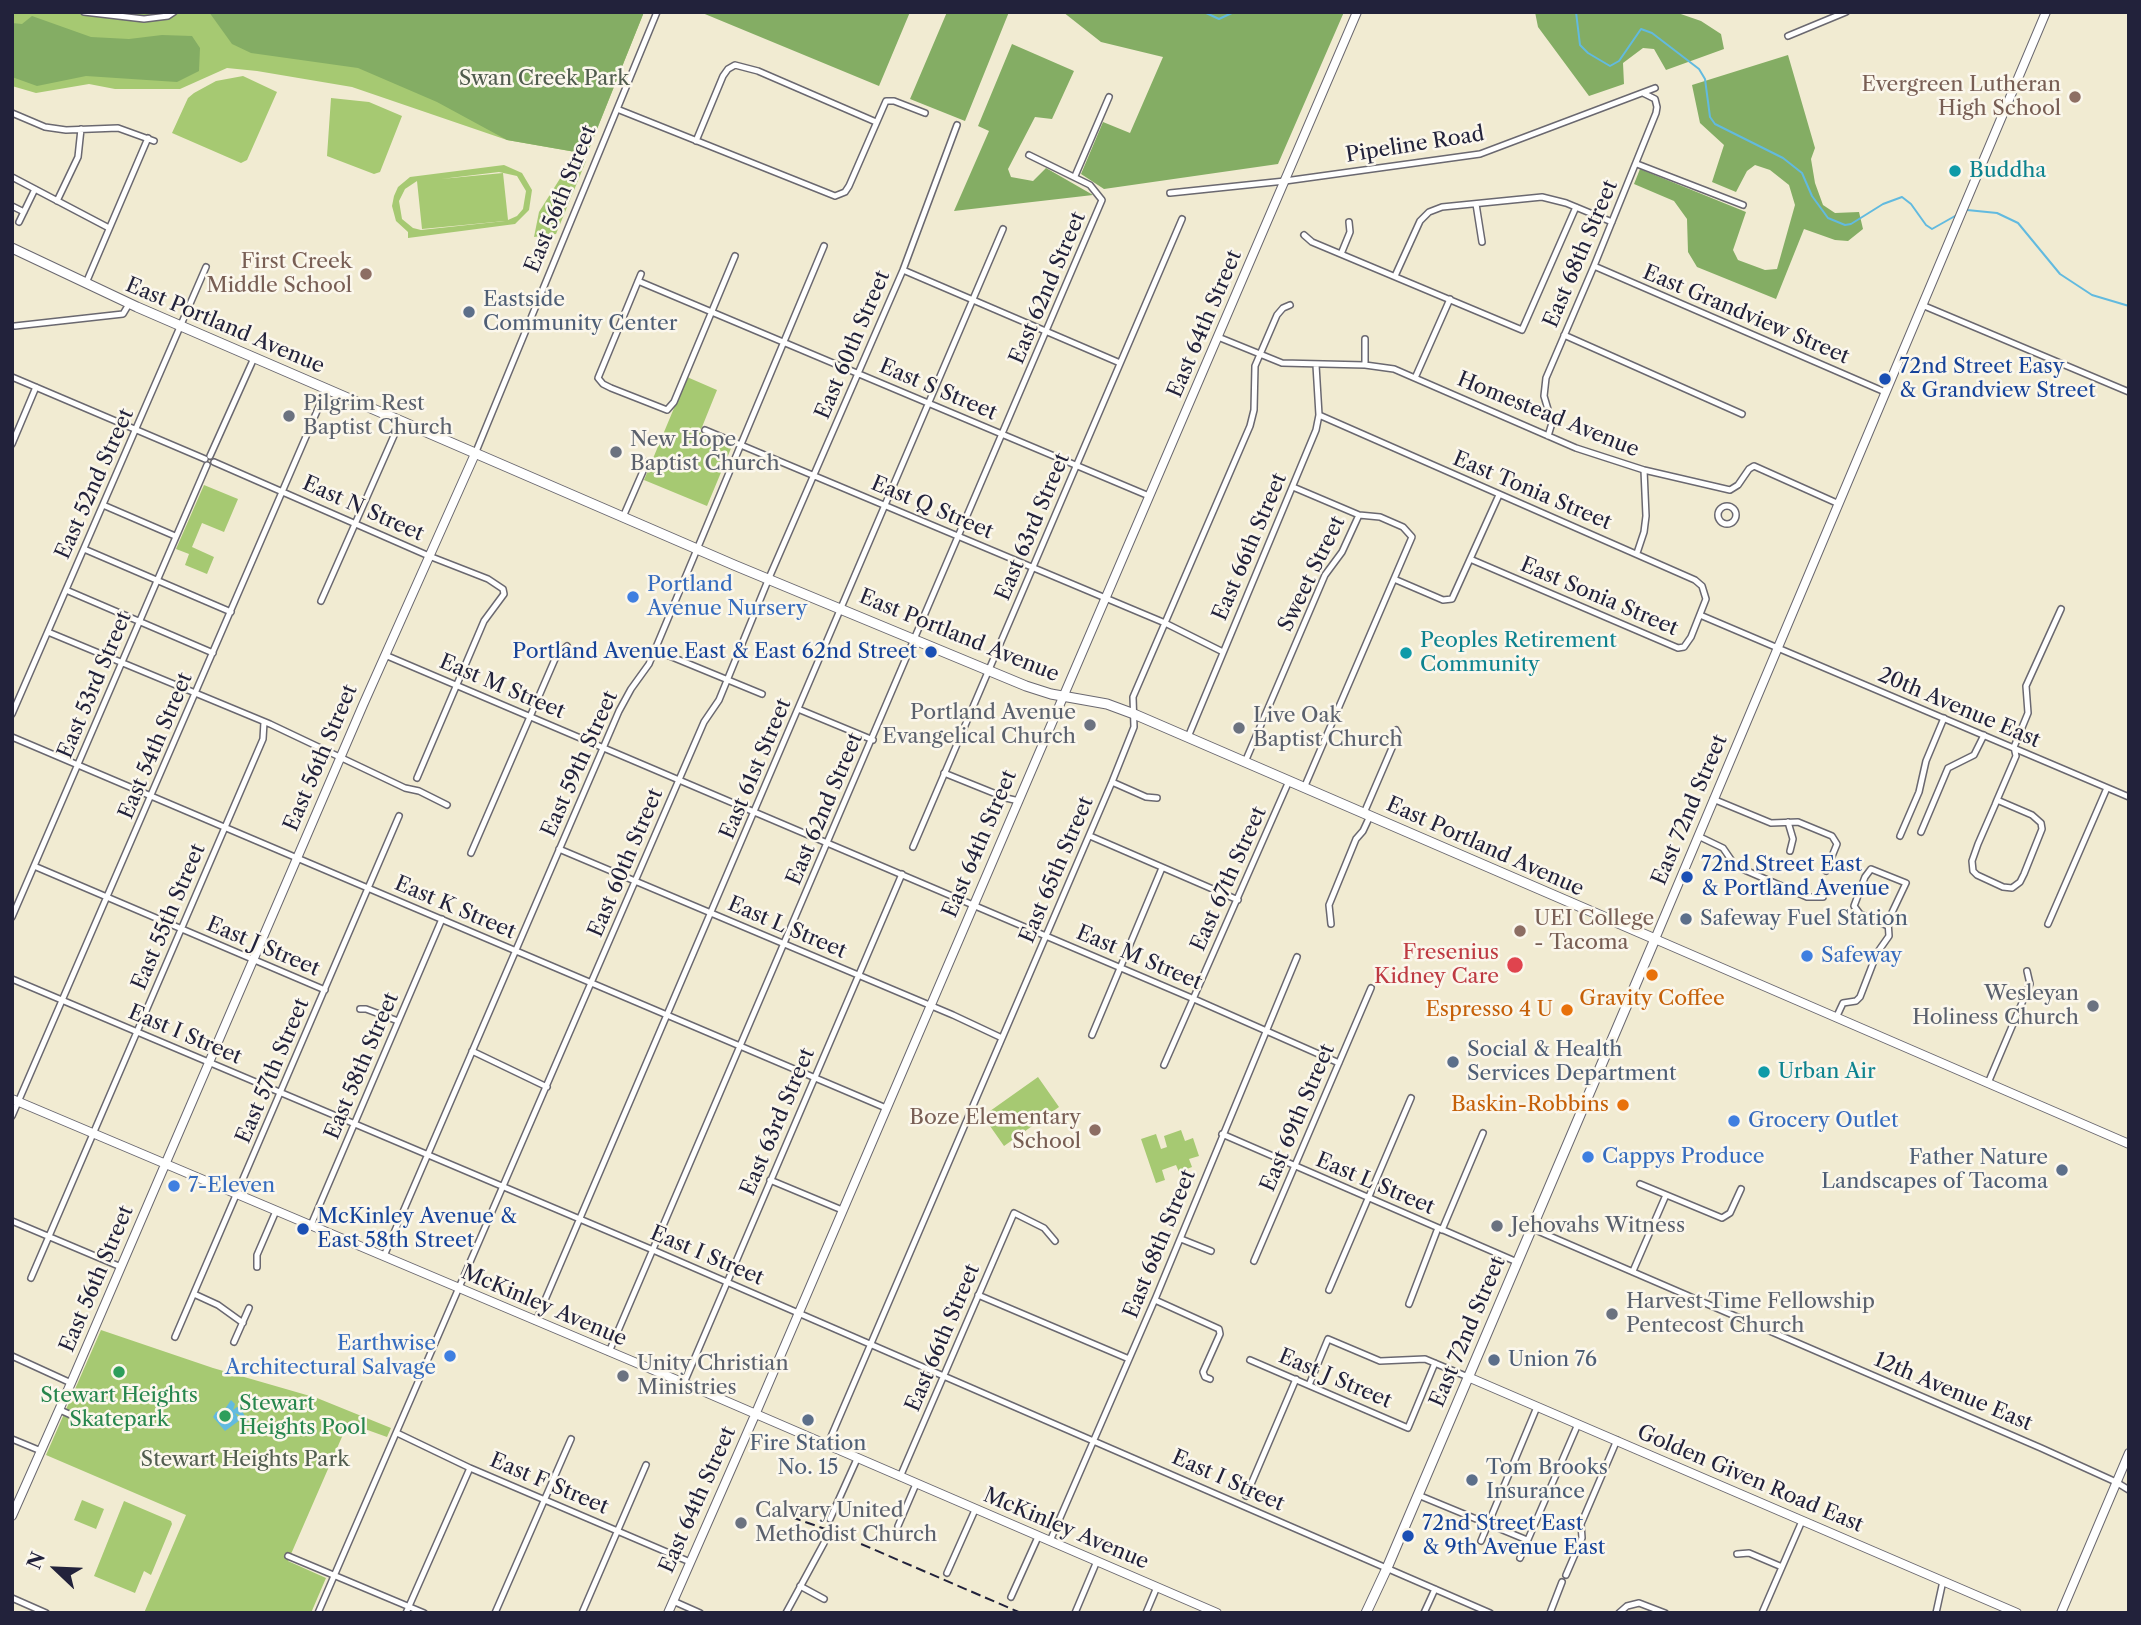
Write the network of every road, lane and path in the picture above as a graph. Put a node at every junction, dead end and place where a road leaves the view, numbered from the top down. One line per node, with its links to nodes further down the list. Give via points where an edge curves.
1 (83, 12): 7 (street)
2 (174, 12): 7 (street, via 156,18)
3 (657, 12): 12 (street, East 56th Street)
4 (1357, 12): 23 (street, East 64th Street)
5 (1846, 12): 8 (street)
6 (2046, 12): 55 (street, East 72nd Street)
7 (120, 15)
8 (1788, 36)
9 (1655, 88): 10 (street, Pipeline Road)
10 (1643, 93): 20 (street, East 68th Street, via 1653,97 1657,107); 23 (street, Pipeline Road, via 1480,154)
11 (1109, 97): 21 (street)
12 (617, 108): 18 (street); 87 (street, East 56th Street)
13 (12, 113): 17 (street, via 45,127)
14 (925, 113): 15 (street, via 890,100)
15 (876, 122): 18 (street, via 849,186 840,195 828,195); 18 (street, via 735,65 723,76)
16 (957, 125): 46 (street, East 60th Street)
17 (81, 129): 26 (street, via 78,158); 36 (street, via 118,128 151,139)
18 (696, 141)
19 (1029, 155): 21 (street)
20 (1637, 164): 29 (street); 35 (street, East 68th Street)
21 (1075, 176): 59 (street, East 62nd Street, via 1102,200)
22 (12, 177): 24 (street)
23 (1285, 181): 25 (street, Pipeline Road); 61 (street, East 64th Street)
24 (35, 190): 26 (street); 31 (street)
25 (1170, 193)
26 (57, 201): 36 (street)
27 (1476, 204): 30 (street, via 1542,197); 39 (street); 48 (street, via 1429,212 1416,229)
28 (12, 205): 31 (street)
29 (1743, 205)
30 (1576, 207): 35 (street); 51 (street, via 1522,330)
31 (24, 212): 33 (street)
32 (1181, 219): 66 (street, East 63rd Street)
33 (19, 222)
34 (1349, 222): 42 (street)
35 (1612, 222): 44 (street, East 68th Street)
36 (108, 228): 50 (street)
37 (1003, 229): 52 (street, East 61st Street)
38 (1304, 235): 42 (street)
39 (1482, 242)
40 (824, 246): 63 (street, East 59th Street)
41 (12, 248): 50 (main road, East Portland Avenue)
42 (1341, 254): 48 (street)
43 (735, 256): 56 (street)
44 (1594, 266): 60 (street, East 68th Street); 74 (street, East Grandview Street)
45 (206, 267): 58 (street, East 52nd Street)
46 (903, 270): 52 (street); 69 (street, East 60th Street)
47 (641, 274): 49 (street)
48 (1395, 276): 51 (street)
49 (638, 281): 56 (street, East S Street); 56 (street, via 599,372 599,381 621,393 667,410)
50 (85, 284): 53 (main road, East Portland Avenue)
51 (1450, 299): 71 (street)
52 (973, 300): 59 (street); 76 (street, East 61st Street)
53 (129, 304): 57 (street, via 123,314); 58 (main road, East Portland Avenue)
54 (1290, 305): 64 (street, East 65th Street, via 1277,315)
55 (1922, 305): 74 (street, East 72nd Street); 75 (street)
56 (711, 312): 63 (street, East S Street)
57 (15, 326)
58 (180, 326): 65 (main road, East Portland Avenue); 81 (street, East 52nd Street)
59 (1047, 331): 66 (street); 83 (street, East 62nd Street)
60 (1564, 335): 77 (street); 84 (street, East 68th Street, via 1543,386 1552,423)
61 (1218, 337): 64 (street, Homestead Avenue); 97 (street, East 64th Street)
62 (1365, 339): 68 (street)
63 (785, 343): 69 (street, East S Street); 86 (street, East 59th Street)
64 (1260, 355): 67 (street, Homestead Avenue, via 1282,363); 124 (street, East 65th Street, via 1250,426)
65 (254, 358): 73 (main road, East Portland Avenue); 88 (street, East 53rd Street)
66 (1120, 363): 90 (street, East 63rd Street)
67 (1316, 365): 68 (street, Homestead Avenue); 78 (street, East 66th Street)
68 (1366, 365): 71 (street, Homestead Avenue)
69 (858, 373): 76 (street, East S Street); 92 (street, East 60th Street)
70 (12, 377): 72 (street, East N Street)
71 (1415, 378): 84 (street, Homestead Avenue)
72 (36, 387): 81 (street, East N Street); 82 (street)
73 (327, 388): 79 (main road, East Portland Avenue); 95 (street, East 54th Street)
74 (1885, 392): 98 (street, East 72nd Street)
75 (2129, 392)
76 (929, 404): 83 (street, East S Street); 100 (street, East 61st Street)
77 (1742, 414)
78 (1319, 415): 93 (street, East 66th Street); 96 (street, East Tonia Street)
79 (400, 422): 87 (main road, East Portland Avenue); 104 (street)
80 (705, 429): 86 (street, East Q Street)
81 (136, 430): 88 (street, East N Street); 99 (street, East 52nd Street)
82 (14, 433): 85 (street)
83 (1003, 435): 90 (street, East S Street); 106 (street, East 62nd Street)
84 (1548, 436): 91 (street, Homestead Avenue)
85 (12, 444)
86 (742, 445): 92 (street, East Q Street); 107 (street, East 59th Street)
87 (475, 454): 103 (main road, East Portland Avenue); 110 (street, East 56th Street)
88 (209, 461): 95 (street, East N Street); 105 (street, East 53rd Street)
89 (647, 462): 103 (street)
90 (1076, 465): 97 (street, East S Street); 112 (street, East 63rd Street)
91 (1644, 470): 94 (street, Homestead Avenue); 109 (street, via 1646,516)
92 (814, 475): 100 (street, East Q Street); 113 (street, East 60th Street)
93 (1293, 486): 102 (street); 130 (street, East 66th Street)
94 (1726, 490): 98 (street, via 1738,485 1751,467); 101 (street)
95 (283, 491): 104 (street, East N Street); 121 (street, East 54th Street)
96 (1499, 495): 109 (street, East Tonia Street); 111 (street)
97 (1149, 496): 117 (street, East 64th Street)
98 (1839, 504): 128 (street, East 72nd Street)
99 (103, 505): 105 (street); 108 (street, East 52nd Street)
100 (886, 506): 106 (street, East Q Street); 119 (street, East 61st Street)
101 (1726, 506)
102 (1359, 515): 114 (street, via 1380,517 1412,537); 154 (street, Sweet Street, via 1325,575)
103 (623, 517): 107 (main road, East Portland Avenue)
104 (356, 522): 110 (street, East N Street); 118 (street)
105 (175, 536): 115 (street, East 53rd Street)
106 (960, 537): 112 (street, East Q Street); 126 (street, East 62nd Street)
107 (697, 548): 113 (main road, East Portland Avenue); 129 (street, East 59th Street)
108 (84, 549): 115 (street); 116 (street, East 52nd Street)
109 (1637, 553): 122 (street, East Tonia Street, via 1700,583 1706,600)
110 (429, 556): 132 (street, East 56th Street); 136 (street, East N Street, via 500,585 504,594 489,613)
111 (1470, 559): 114 (street, via 1449,600); 122 (street, East Sonia Street, via 1678,648 1687,644)
112 (1033, 568): 117 (street, East Q Street); 134 (street, East 63rd Street)
113 (769, 578): 119 (main road, East Portland Avenue); 135 (street, East 60th Street)
114 (1394, 579): 161 (street)
115 (156, 581): 121 (street); 123 (street, East 53rd Street)
116 (66, 590): 123 (street); 125 (street, East 52nd Street)
117 (1106, 598): 124 (street, East Q Street); 139 (street, East 64th Street)
118 (321, 601)
119 (841, 608): 126 (main road, East Portland Avenue); 140 (street, East 61st Street)
120 (2061, 609): 152 (street, via 2026,687 2028,713)
121 (231, 612): 131 (street, East 54th Street)
122 (1700, 615): 128 (street, 20th Avenue East)
123 (139, 621): 131 (street); 133 (street, East 53rd Street)
124 (1165, 623): 130 (street, East Q Street); 142 (street, East 65th Street, via 1133,697)
125 (48, 632): 133 (street); 141 (street, East 52nd Street)
126 (915, 639): 134 (main road, East Portland Avenue); 150 (street, East 62nd Street)
127 (568, 646): 143 (street, via 555,659)
128 (1778, 649): 144 (street, 20th Avenue East); 166 (street, East 72nd Street)
129 (655, 650): 135 (street); 151 (street, East 59th Street, via 626,696)
130 (1223, 652): 149 (street, East 66th Street)
131 (213, 653): 137 (street, East 54th Street)
132 (385, 655): 136 (street, East M Street); 153 (street, East 56th Street)
133 (121, 662): 137 (street); 155 (street, East 53rd Street)
134 (988, 670): 139 (main road, East Portland Avenue); 156 (street, East 63rd Street)
135 (727, 680): 138 (street); 158 (street, East 60th Street)
136 (457, 685): 143 (street, East M Street); 157 (street)
137 (196, 694): 145 (street); 163 (street, East 54th Street)
138 (762, 694)
139 (1063, 696): 142 (main road, East Portland Avenue); 168 (street, East 64th Street)
140 (798, 709): 150 (street); 170 (street, East 61st Street)
141 (12, 714)
142 (1134, 714): 149 (main road, East Portland Avenue); 160 (street, East 65th Street, via 1134,727)
143 (530, 716): 151 (street, East M Street); 183 (street)
144 (1944, 718): 147 (street, 20th Avenue East); 178 (street)
145 (264, 722): 153 (street); 174 (street, East 55th Street, via 263,739)
146 (1396, 730): 171 (street)
147 (1984, 735): 152 (street, 20th Avenue East); 175 (street, via 1974,755 1948,768)
148 (12, 737): 155 (street, East K Street)
149 (1188, 737): 154 (main road, East Portland Avenue)
150 (873, 740): 179 (street, East 62nd Street)
151 (604, 747): 158 (street, East M Street); 181 (street, East 59th Street)
152 (2014, 747): 162 (street, 20th Avenue East); 167 (street, via 2016,756)
153 (341, 757): 169 (street); 184 (street, East 56th Street)
154 (1245, 762): 159 (main road, East Portland Avenue)
155 (78, 763): 163 (street, East K Street); 185 (street, East 53rd Street)
156 (944, 773): 168 (street); 180 (street, East 63rd Street)
157 (417, 778)
158 (679, 780): 170 (street, East M Street); 189 (street, East 60th Street)
159 (1289, 781): 161 (main road, East Portland Avenue); 193 (street, East 67th Street)
160 (1112, 782): 165 (street); 176 (street, East 65th Street)
161 (1304, 788): 171 (main road, East Portland Avenue)
162 (2108, 788): 164 (street, 20th Avenue East); 199 (street)
163 (151, 796): 174 (street, East K Street); 192 (street, East 54th Street)
164 (2129, 797)
165 (1157, 798)
166 (1713, 799): 173 (street, via 1771,823); 177 (street, East 72nd Street)
167 (1997, 800): 167 (street, via 2041,823 2024,874 2012,888 1977,875 1972,868)
168 (1019, 801): 194 (street, East 64th Street)
169 (447, 805)
170 (755, 813): 179 (street, East M Street); 195 (street, East 61st Street)
171 (1367, 815): 198 (street, via 1329,905); 203 (main road, East Portland Avenue)
172 (399, 816): 190 (street, East 57th Street)
173 (1788, 822): 182 (street, via 1793,839); 187 (street, via 1801,822 1835,840)
174 (225, 827): 184 (street, East K Street); 201 (street, East 55th Street)
175 (1921, 832)
176 (1090, 836): 186 (street); 202 (street, East 65th Street)
177 (1698, 836): 191 (street, via 1723,848 1740,868 1803,895); 203 (street, East 72nd Street)
178 (1900, 836)
179 (828, 843): 188 (street, East M Street); 204 (street, East 62nd Street)
180 (913, 847)
181 (559, 849): 189 (street, East L Street); 205 (street, East 59th Street)
182 (1790, 851)
183 (471, 853)
184 (298, 858): 190 (street, East K Street); 207 (street, East 56th Street)
185 (34, 866): 192 (street, East J Street); 196 (street, East 53rd Street)
186 (1162, 868): 193 (street); 208 (street)
187 (1826, 871)
188 (902, 874): 194 (street, East M Street); 210 (street, East 63rd Street)
189 (636, 881): 195 (street, East L Street); 212 (street, East 60th Street)
190 (368, 888): 197 (street, East K Street); 214 (street, East 57th Street)
191 (1823, 897)
192 (107, 898): 201 (street, East J Street); 216 (street, East 54th Street)
193 (1238, 900): 215 (street, East 67th Street)
194 (973, 905): 202 (street, East M Street); 217 (street, East 64th Street)
195 (712, 914): 204 (street, East L Street); 219 (street, East 61st Street)
196 (12, 917)
197 (442, 919): 205 (street, East K Street); 221 (street, East 58th Street)
198 (1331, 924)
199 (2048, 924)
200 (1888, 926): 200 (street, via 1855,909 1871,869 1906,883); 220 (street, via 1889,936 1877,953 1860,997 1843,1003)
201 (181, 929): 207 (street, East J Street); 223 (street, East 55th Street)
202 (1046, 936): 208 (street, East M Street); 225 (street, East 65th Street)
203 (1655, 939): 220 (street, East Portland Avenue); 259 (main road, East 72nd Street)
204 (785, 944): 210 (street, East L Street); 226 (street, East 62nd Street)
205 (516, 951): 212 (street, East K Street); 227 (street, East 59th Street)
206 (1297, 957): 222 (street, East 68th Street)
207 (253, 960): 214 (street, East J Street); 228 (street, East 56th Street)
208 (1120, 967): 215 (street, East M Street); 224 (street)
209 (2028, 971): 232 (street, via 2030,984)
210 (858, 975): 217 (street, East L Street); 231 (street, East 63rd Street)
211 (12, 978): 216 (street, East I Street)
212 (592, 982): 219 (street, East K Street); 233 (street, East 60th Street)
213 (1371, 988): 229 (street, East 69th Street)
214 (325, 990): 234 (street, East 57th Street)
215 (1194, 999): 222 (street, East M Street); 230 (street, East 67th Street)
216 (62, 1000): 223 (street, East I Street); 236 (street, East 54th Street)
217 (930, 1006): 225 (street, East L Street); 237 (street, East 64th Street)
218 (360, 1009): 221 (street)
219 (667, 1015): 226 (street, East K Street); 256 (street, East 61st Street)
220 (1836, 1018): 232 (street, East Portland Avenue)
221 (398, 1021): 239 (street, East 58th Street)
222 (1267, 1030): 229 (street, East M Street); 242 (street, East 68th Street)
223 (136, 1031): 228 (street, East I Street); 240 (street, East 55th Street)
224 (1092, 1035)
225 (1002, 1038): 286 (street, East 65th Street)
226 (741, 1046): 231 (street, East K Street); 264 (street, East 62nd Street)
227 (472, 1051): 233 (street); 244 (street, East 59th Street)
228 (209, 1062): 234 (street, East I Street); 245 (street, East 56th Street)
229 (1339, 1063): 246 (street, East 69th Street)
230 (1164, 1065)
231 (814, 1077): 237 (street, East K Street); 247 (street, East 63rd Street)
232 (1988, 1083): 243 (street, East Portland Avenue)
233 (547, 1087): 249 (street, East 60th Street)
234 (281, 1092): 239 (street, East I Street); 251 (street, East 57th Street)
235 (1411, 1098): 253 (street)
236 (15, 1100): 238 (street, East 54th Street); 240 (street, McKinley Avenue)
237 (886, 1108): 254 (street, East 64th Street)
238 (12, 1115)
239 (355, 1124): 244 (street, East I Street); 258 (street, East 58th Street)
240 (93, 1133): 245 (street, McKinley Avenue); 261 (street, East 55th Street)
241 (1483, 1133): 260 (street)
242 (1222, 1134): 246 (street, East L Street); 262 (street, East 68th Street)
243 (2129, 1144)
244 (428, 1155): 249 (street, East I Street); 266 (street, East 59th Street)
245 (165, 1164): 251 (street, McKinley Avenue); 270 (street, East 56th Street)
246 (1295, 1167): 253 (street, East L Street); 267 (street, East 69th Street)
247 (770, 1180): 254 (street); 273 (street, East 63rd Street)
248 (1640, 1184): 252 (street)
249 (504, 1187): 256 (street, East I Street); 274 (street, East 60th Street)
250 (1741, 1189): 252 (street, via 1730,1213 1722,1218)
251 (237, 1195): 255 (street, McKinley Avenue); 276 (street, East 57th Street)
252 (1666, 1195): 271 (street)
253 (1369, 1198): 260 (street, East L Street); 275 (street)
254 (842, 1210): 281 (street, East 64th Street)
255 (276, 1211): 258 (street, McKinley Avenue); 269 (street, via 257,1255)
256 (580, 1220): 264 (street, East I Street); 282 (street, East 61st Street)
257 (12, 1221): 261 (street)
258 (311, 1225): 266 (street, McKinley Avenue)
259 (1531, 1228): 268 (main road, East 72nd Street); 271 (street, 12th Avenue East)
260 (1440, 1229): 268 (street, East L Street); 279 (street)
261 (48, 1236): 270 (street); 272 (street, East 55th Street)
262 (1181, 1239): 265 (street); 278 (street, East 68th Street)
263 (1055, 1241): 277 (street, East 66th Street, via 1044,1228 1014,1213)
264 (653, 1250): 273 (street, East I Street); 287 (street, East 62nd Street)
265 (1210, 1251)
266 (384, 1257): 274 (street, McKinley Avenue)
267 (1254, 1261)
268 (1517, 1262): 293 (main road, East 72nd Street)
269 (257, 1266)
270 (121, 1267): 296 (street, East 56th Street)
271 (1633, 1271): 316 (street, 12th Avenue East)
272 (31, 1278)
273 (727, 1282): 281 (street, East I Street); 297 (street, East 63rd Street)
274 (460, 1289): 282 (street, McKinley Avenue); 304 (street, East 60th Street)
275 (1329, 1290)
276 (194, 1294): 283 (street); 284 (street, East 57th Street)
277 (978, 1295): 289 (street); 292 (street, East 66th Street)
278 (1154, 1300): 289 (street, East 68th Street); 294 (street, via 1219,1329 1203,1372)
279 (1409, 1304)
280 (249, 1308): 283 (street)
281 (798, 1313): 286 (street, East I Street); 301 (street, East 64th Street)
282 (536, 1321): 287 (street, McKinley Avenue)
283 (243, 1323): 285 (street)
284 (175, 1337)
285 (234, 1342)
286 (869, 1345): 292 (street, East I Street); 309 (street, East 65th Street)
287 (609, 1352): 297 (street, McKinley Avenue)
288 (12, 1356): 296 (street)
289 (1129, 1359): 307 (street, East 68th Street)
290 (1250, 1360): 295 (street, East J Street)
291 (1435, 1363): 293 (street); 298 (street, via 1380,1361 1328,1339); 298 (street, East J Street, via 1408,1428)
292 (943, 1376): 307 (street, East I Street); 315 (street, East 66th Street)
293 (1468, 1377): 299 (street, Golden Given Road East); 319 (main road, East 72nd Street)
294 (1210, 1380)
295 (1296, 1380): 298 (street, East J Street); 320 (street)
296 (71, 1383): 300 (street, East 56th Street)
297 (684, 1383): 301 (street, McKinley Avenue)
298 (1309, 1385)
299 (1537, 1407): 303 (street, Golden Given Road East); 326 (street)
300 (60, 1410): 302 (street); 310 (street, East 56th Street)
301 (755, 1415): 309 (street, McKinley Avenue); 337 (street, East 64th Street)
302 (91, 1423)
303 (1578, 1424): 308 (street, Golden Given Road East); 330 (street)
304 (397, 1433): 314 (street, East F Street); 342 (street, East 60th Street)
305 (572, 1439): 321 (street)
306 (12, 1440): 310 (street)
307 (1094, 1440): 331 (street, East 68th Street); 340 (street, East I Street)
308 (1617, 1440): 325 (street, Golden Given Road East); 343 (street, via 1581,1524 1582,1538)
309 (827, 1446): 312 (street, McKinley Avenue)
310 (41, 1451): 323 (street, East 56th Street)
311 (2129, 1453): 316 (street)
312 (857, 1459): 315 (street, McKinley Avenue); 324 (street)
313 (646, 1465): 328 (street)
314 (470, 1468): 321 (street, East F Street); 353 (street)
315 (900, 1477): 317 (street, McKinley Avenue)
316 (2116, 1482): 318 (street, 12th Avenue East); 374 (street)
317 (916, 1484): 322 (street, McKinley Avenue); 327 (street)
318 (2129, 1490)
319 (1418, 1495): 326 (street); 340 (main road, East 72nd Street)
320 (1246, 1496)
321 (545, 1499): 328 (street, East F Street); 357 (street)
322 (975, 1510): 329 (street, McKinley Avenue); 341 (street)
323 (12, 1516)
324 (830, 1519)
325 (1802, 1521): 339 (street); 344 (street, Golden Given Road East)
326 (1488, 1524): 330 (street); 332 (street)
327 (898, 1526)
328 (618, 1531): 337 (street, East F Street); 358 (street)
329 (1038, 1537): 331 (street, McKinley Avenue); 349 (street)
330 (1527, 1540): 336 (street)
331 (1050, 1541): 338 (street, McKinley Avenue)
332 (1481, 1541)
333 (824, 1542): 346 (street)
334 (1737, 1554): 339 (street, via 1749,1553)
335 (288, 1556): 342 (street)
336 (1520, 1558)
337 (690, 1562): 352 (street, East 64th Street)
338 (1097, 1562): 347 (street, McKinley Avenue); 362 (street)
339 (1782, 1567): 371 (street)
340 (1387, 1568): 348 (street, East I Street); 365 (main road, East 72nd Street)
341 (947, 1573)
342 (335, 1574): 353 (street); 355 (street, East 60th Street)
343 (1566, 1575)
344 (1943, 1581): 372 (street); 373 (street, Golden Given Road East)
345 (1562, 1582): 368 (street)
346 (800, 1586): 351 (street); 361 (street)
347 (1157, 1587): 363 (street); 364 (street, McKinley Avenue)
348 (1434, 1589): 366 (street); 367 (street, East I Street)
349 (1011, 1597)
350 (12, 1598): 354 (street)
351 (824, 1599)
352 (673, 1601): 359 (street, East 64th Street); 360 (street)
353 (408, 1609): 356 (street)
354 (47, 1613)
355 (318, 1613)
356 (424, 1613)
357 (495, 1613)
358 (582, 1613)
359 (668, 1613)
360 (700, 1613)
361 (786, 1613)
362 (1075, 1613)
363 (1146, 1613)
364 (1217, 1613)
365 (1366, 1613)
366 (1424, 1613)
367 (1490, 1613)
368 (1550, 1613)
369 (1619, 1613): 370 (street, via 1639,1603)
370 (1665, 1613)
371 (1762, 1613)
372 (1936, 1613)
373 (2017, 1613)
374 (2061, 1613)

